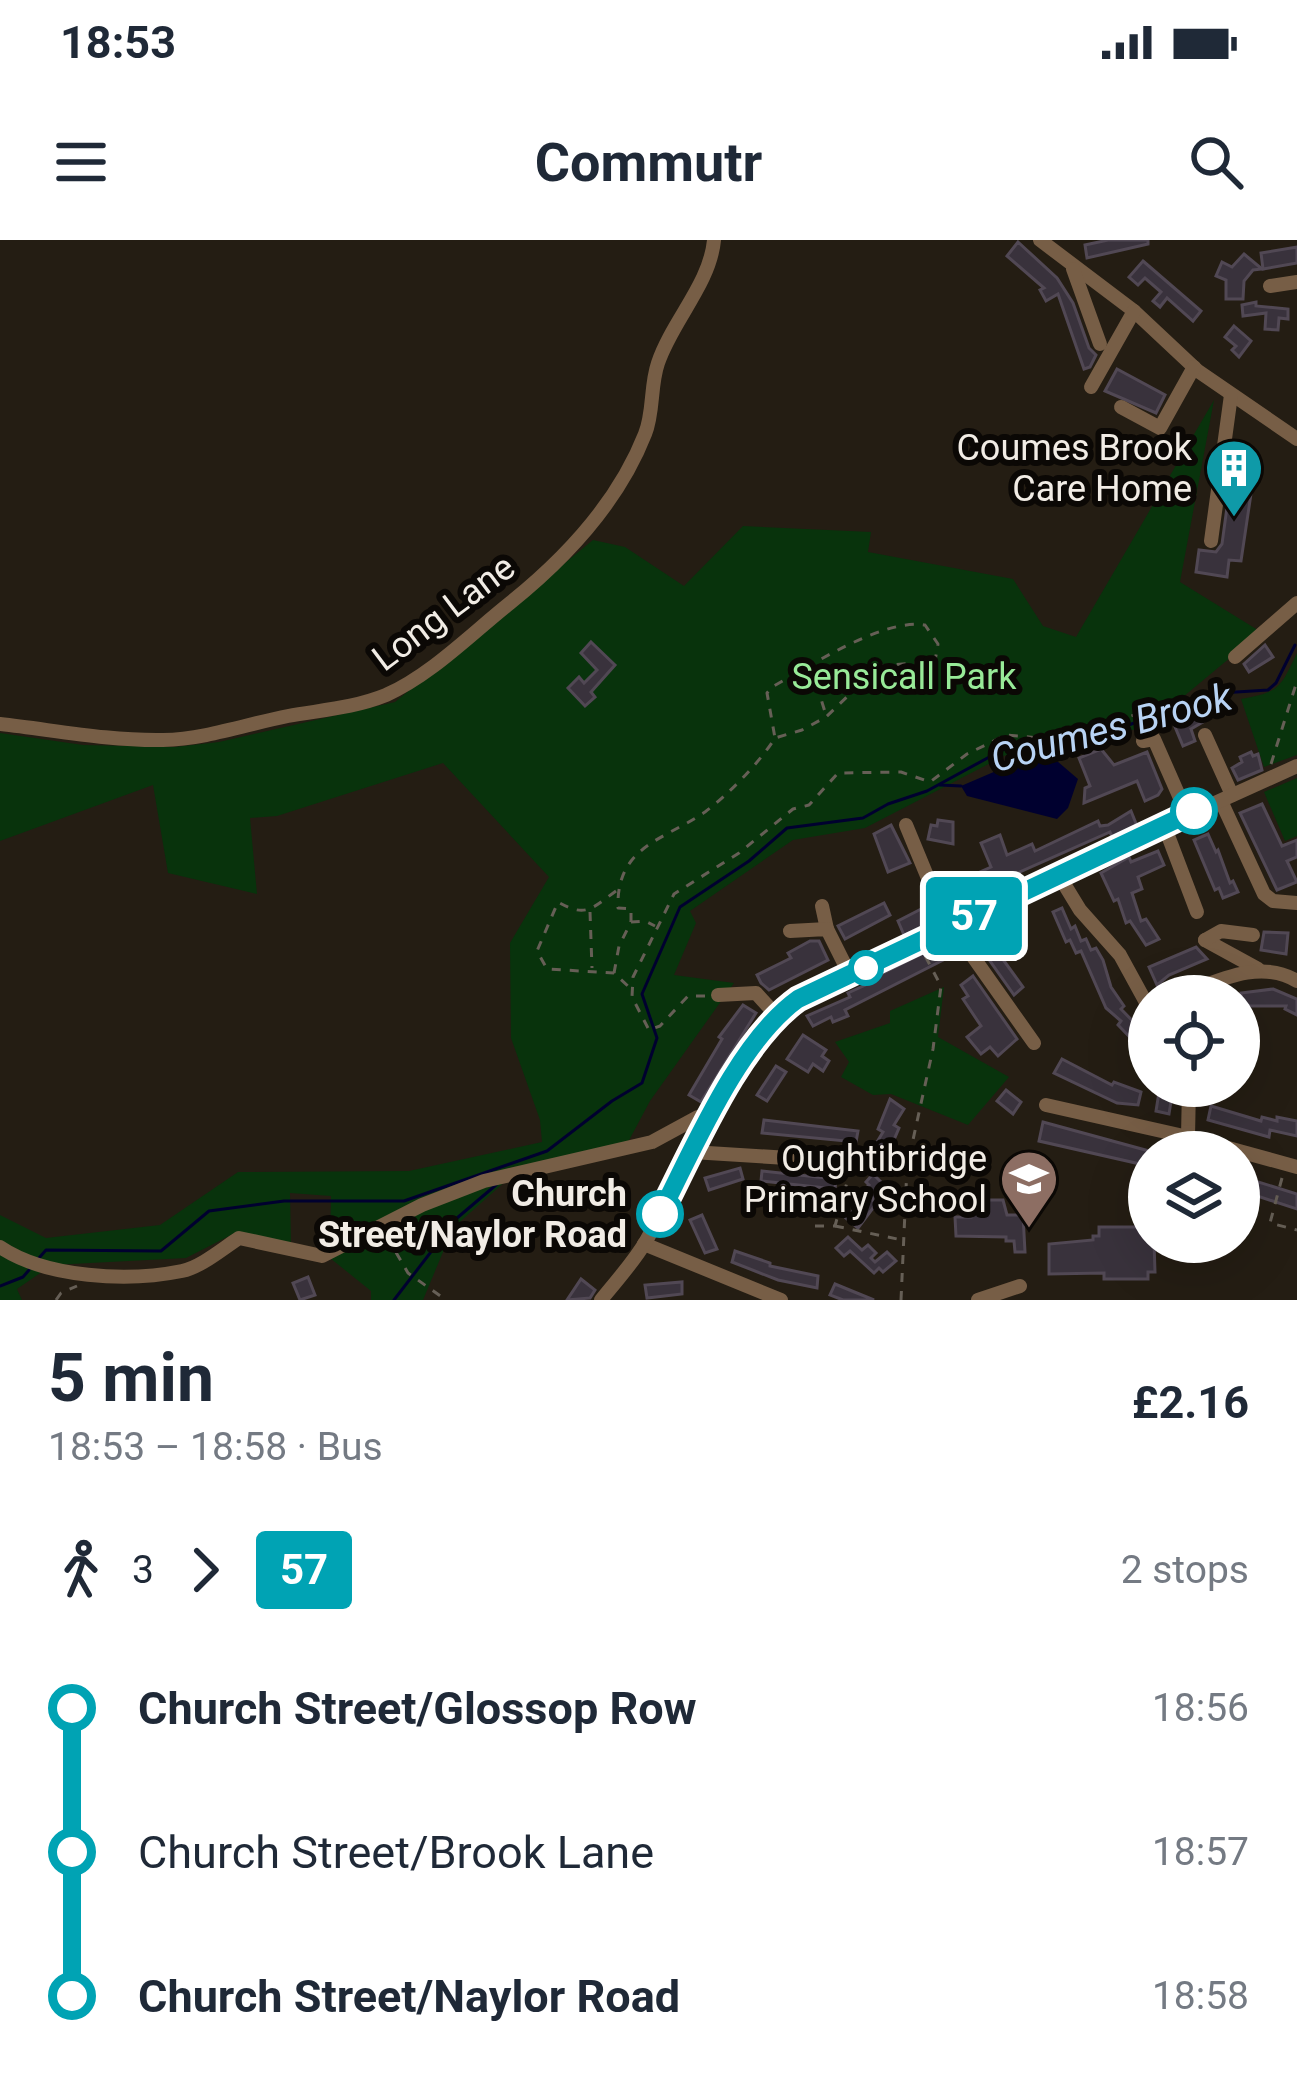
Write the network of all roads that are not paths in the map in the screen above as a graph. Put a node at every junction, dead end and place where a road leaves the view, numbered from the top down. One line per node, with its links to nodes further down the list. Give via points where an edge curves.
1 (714, 240): 16 (street, Long Lane, via 713,257 668,334 646,431 583,537 422,672 345,708 216,734 164,740)
2 (1040, 240): 3 (street)
3 (1067, 260): 6 (street); 7 (street)
4 (1297, 283): 5 (street)
5 (1270, 286)
6 (1134, 311): 8 (street); 9 (street)
7 (1100, 344)
8 (1194, 368): 10 (street); 11 (street, via 1160,428)
9 (1090, 387)
10 (1231, 395): 12 (street); 13 (street)
11 (1121, 407)
12 (1297, 439)
13 (1211, 541)
14 (1297, 603): 15 (street)
15 (1234, 657)
16 (0, 724)
17 (1142, 734): 21 (street, via 1154,739)
18 (1205, 735): 20 (street)
19 (1297, 766): 20 (street)
20 (1227, 798): 21 (street); 25 (street, via 1264,894)
21 (1187, 814): 23 (street)
22 (907, 825): 28 (street)
23 (1164, 825): 24 (street); 27 (street)
24 (1058, 874): 28 (street); 34 (street)
25 (1297, 904)
26 (822, 907): 29 (street)
27 (1197, 912)
28 (950, 928): 33 (street); 39 (street)
29 (827, 929): 30 (street); 33 (street)
30 (790, 931)
31 (1253, 935): 32 (street, via 1221,931 1205,940)
32 (1258, 969): 35 (street); 36 (street)
33 (850, 975): 38 (street)
34 (1131, 975)
35 (1240, 975)
36 (1297, 981)
37 (718, 995): 38 (street, via 756,992)
38 (776, 1016): 41 (street)
39 (1034, 1043)
40 (1046, 1105): 42 (street)
41 (708, 1118): 43 (street); 48 (street, via 652,1142 484,1181 322,1256 239,1238 186,1271 94,1276 22,1262)
42 (1161, 1131)
43 (692, 1152): 45 (street); 47 (street)
44 (1260, 1157): 46 (street)
45 (852, 1162)
46 (1291, 1166)
47 (644, 1244): 50 (street); 51 (street)
48 (0, 1247)
49 (1020, 1286): 52 (street)
50 (602, 1300)
51 (781, 1300)
52 (978, 1300)

